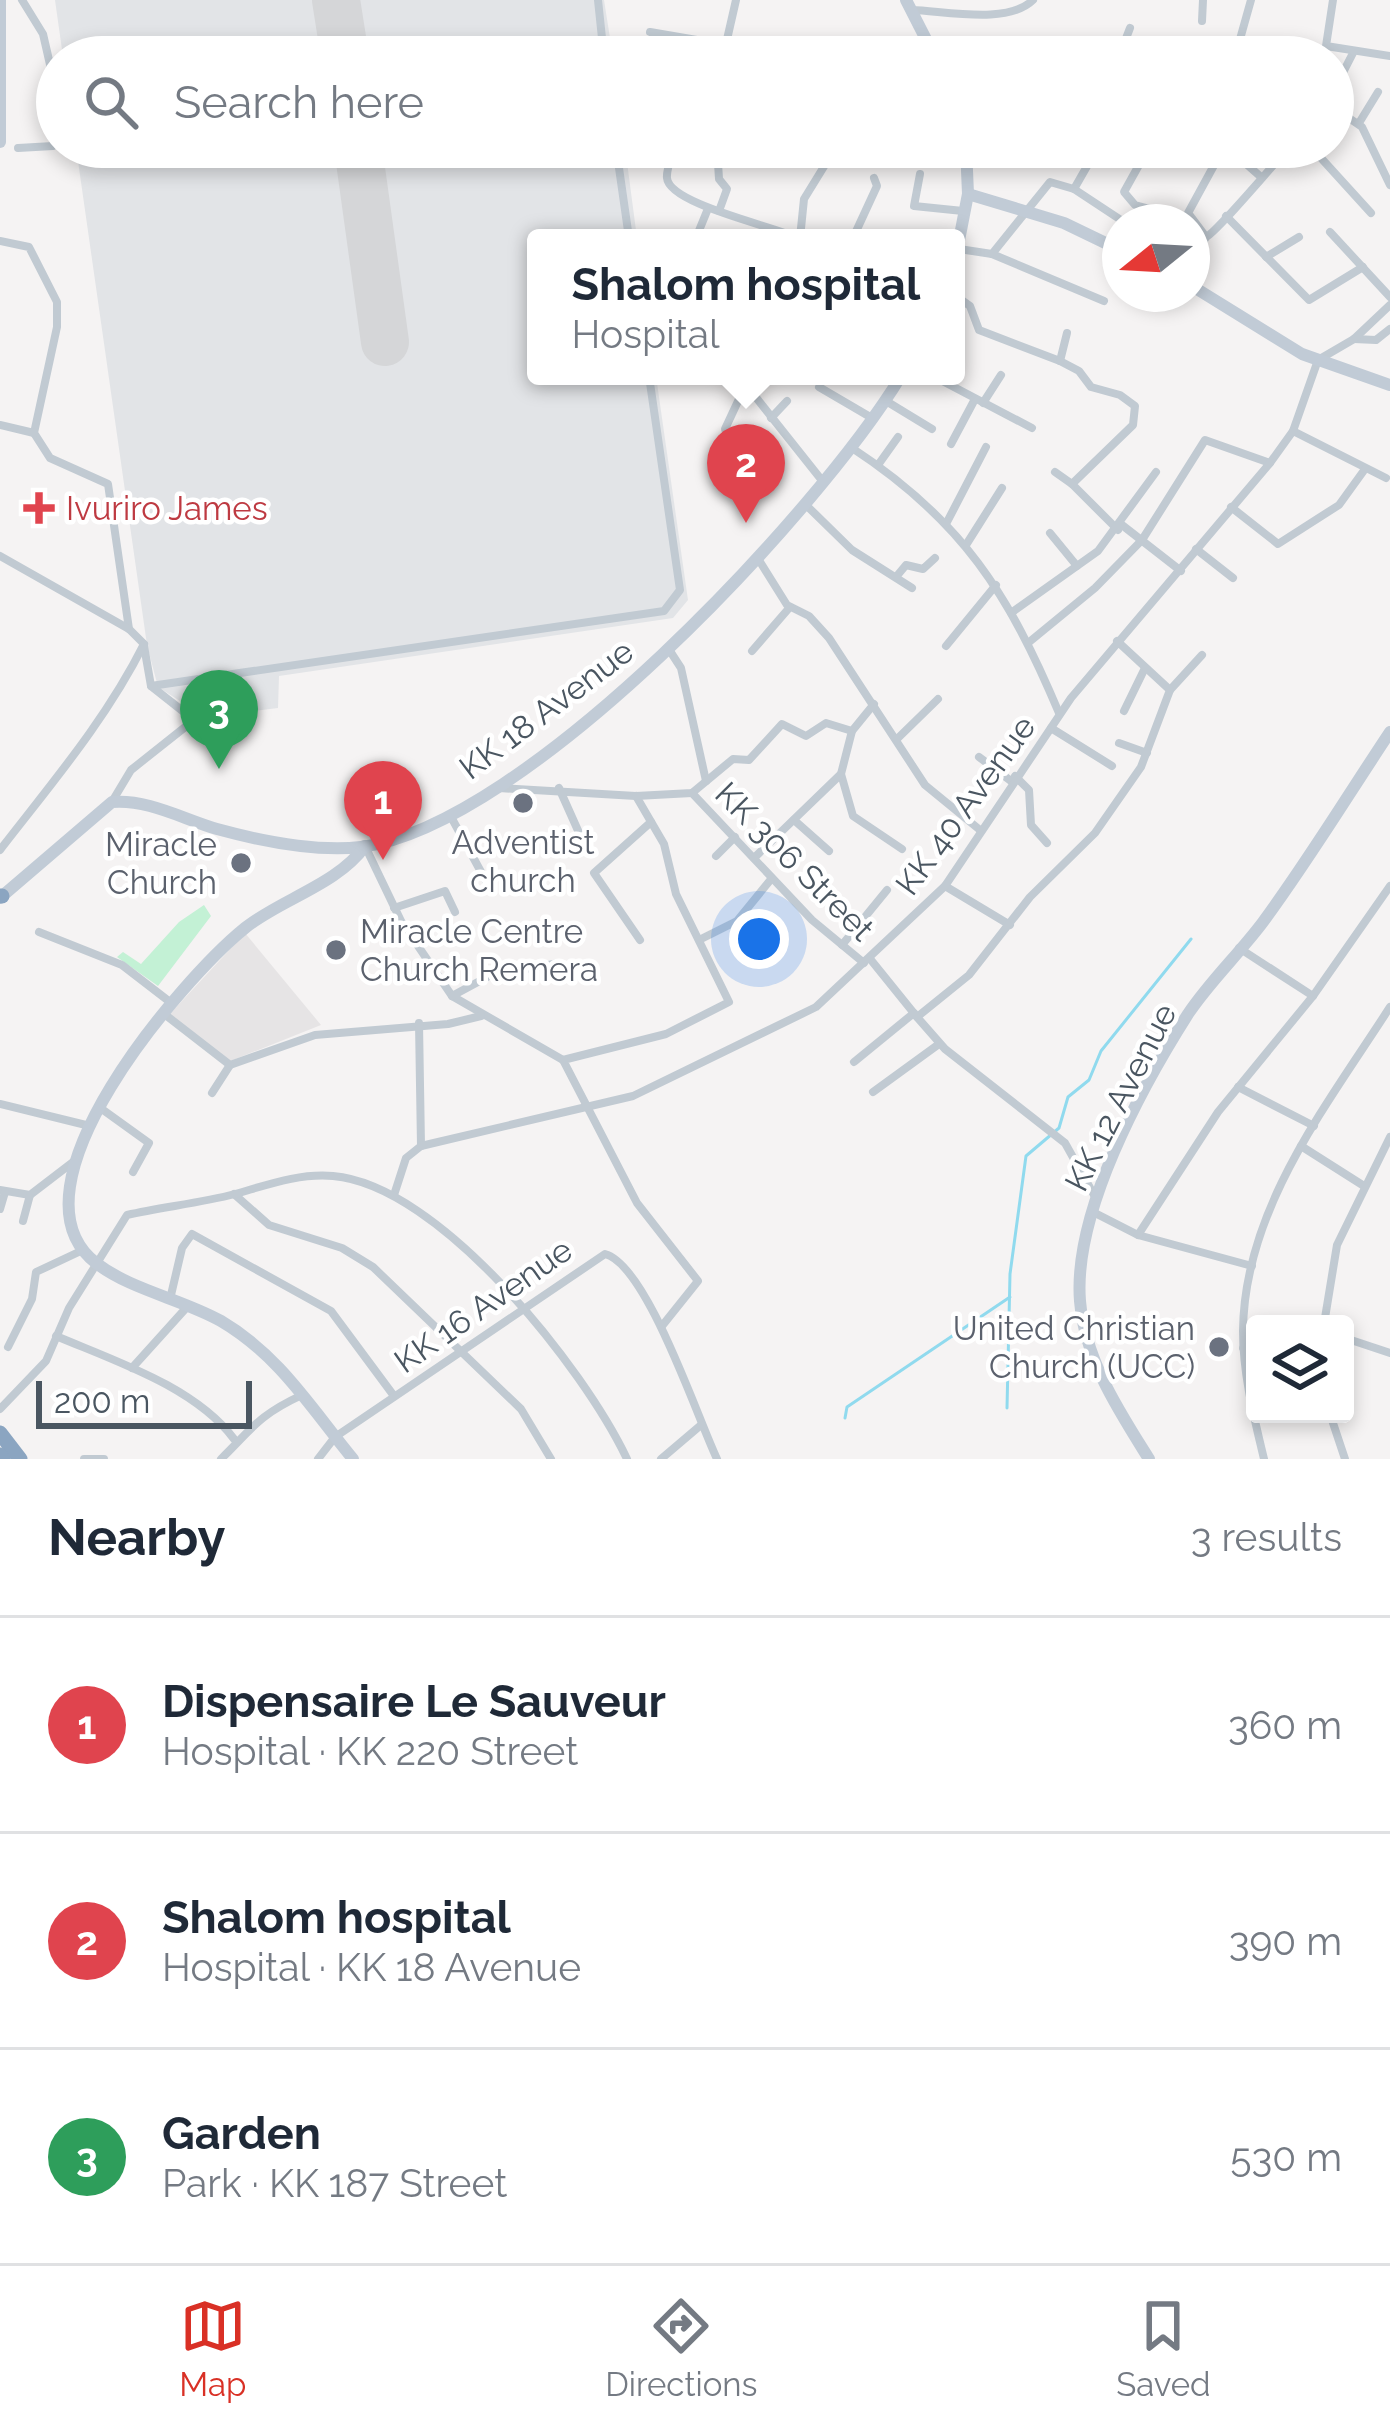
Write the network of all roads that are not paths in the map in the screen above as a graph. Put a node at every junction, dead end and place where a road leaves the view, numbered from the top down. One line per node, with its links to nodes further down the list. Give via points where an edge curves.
1 (0, 0): 26 (main road)
2 (22, 0): 13 (street)
3 (598, 0): 14 (street)
4 (736, 0): 16 (street)
5 (1203, 0): 10 (street)
6 (1251, 0): 19 (street)
7 (1333, 0): 20 (street)
8 (1028, 2): 9 (street, via 979,13)
9 (909, 5): 17 (main road)
10 (1202, 21)
11 (1130, 28): 18 (street)
12 (650, 32): 15 (street)
13 (43, 36)
14 (602, 36)
15 (676, 36)
16 (729, 36)
17 (924, 36)
18 (1127, 36)
19 (1240, 36)
20 (1328, 36)
21 (1354, 53): 22 (street)
22 (1390, 56)
23 (1378, 92): 25 (street)
24 (1354, 120): 25 (street)
25 (1359, 123): 43 (street)
26 (0, 142)
27 (36, 147): 28 (street)
28 (19, 148)
29 (619, 168): 55 (street)
30 (671, 168): 49 (street, via 668,185)
31 (718, 168): 50 (street, via 727,189)
32 (823, 168): 58 (street, via 804,199)
33 (967, 168): 45 (main road)
34 (1086, 168): 44 (street)
35 (1136, 168): 46 (street, via 1125,186)
36 (1213, 168): 47 (street)
37 (1250, 168): 41 (street)
38 (1270, 168): 41 (street)
39 (1330, 168): 53 (street)
40 (920, 174): 52 (street, via 914,206)
41 (1261, 177): 54 (street)
42 (874, 178): 59 (street)
43 (1390, 184)
44 (1074, 189): 48 (street); 51 (street, via 1050,182)
45 (968, 194): 51 (main road); 52 (main road)
46 (1134, 204)
47 (1191, 204)
48 (1102, 207)
49 (706, 211): 50 (street); 56 (street)
50 (718, 211): 57 (street)
51 (1032, 211): 64 (main road); 67 (street)
52 (965, 212): 60 (main road)
53 (1371, 213)
54 (1226, 216): 62 (street); 68 (street)
55 (627, 229)
56 (699, 229)
57 (771, 229)
58 (799, 229)
59 (857, 229)
60 (962, 229)
61 (1330, 232): 69 (street)
62 (1210, 236)
63 (1299, 237): 68 (street)
64 (1102, 239)
65 (0, 241): 96 (street, via 29,247 56,302)
66 (965, 253): 67 (street)
67 (992, 254): 71 (street)
68 (1267, 257): 69 (street, via 1309,300)
69 (1363, 268): 72 (street)
70 (1210, 297): 77 (main road)
71 (1102, 301)
72 (1390, 301): 76 (street)
73 (965, 302): 78 (street, via 979,330)
74 (1390, 329): 76 (street, via 1376,340)
75 (1067, 333): 78 (street)
76 (1354, 339): 77 (street)
77 (1318, 360): 85 (main road); 95 (street, KK 40 Avenue)
78 (1060, 361): 109 (street, via 1090,387 1135,406 1133,425)
79 (1001, 375): 89 (street)
80 (650, 385): 139 (street, via 680,590 664,611)
81 (741, 385): 103 (street, via 724,429)
82 (747, 385): 90 (street)
83 (896, 385): 88 (main road, KK 18 Avenue)
84 (950, 385): 89 (street)
85 (1390, 385)
86 (819, 387): 91 (street)
87 (787, 401): 90 (street)
88 (886, 401): 91 (main road, KK 18 Avenue); 94 (street)
89 (979, 401): 93 (street); 98 (street)
90 (771, 418): 108 (street)
91 (874, 419): 100 (main road, KK 18 Avenue)
92 (0, 425): 96 (street)
93 (1032, 428)
94 (932, 429)
95 (1293, 431): 101 (street, KK 40 Avenue); 104 (street)
96 (34, 433): 130 (street, via 50,458 108,484)
97 (898, 437): 102 (street)
98 (951, 444)
99 (986, 447): 113 (street)
100 (853, 448): 102 (street); 108 (main road, KK 18 Avenue)
101 (1270, 463): 112 (street, KK 40 Avenue); 116 (street, via 1205,440)
102 (878, 465): 113 (street)
103 (739, 466)
104 (1365, 469): 107 (street); 112 (street, via 1340,505 1278,544)
105 (1054, 472): 109 (street)
106 (1156, 472): 114 (street)
107 (1386, 478)
108 (824, 483): 111 (main road, KK 18 Avenue)
109 (1072, 484): 114 (street)
110 (1001, 488): 117 (street)
111 (805, 504): 120 (main road, KK 18 Avenue); 124 (street, via 852,550)
112 (1232, 507): 118 (street, KK 40 Avenue)
113 (946, 524): 117 (street)
114 (1120, 527): 116 (street); 122 (street)
115 (1050, 533): 122 (street)
116 (1142, 541): 123 (street); 132 (street)
117 (966, 545): 126 (street)
118 (1196, 549): 123 (street, KK 40 Avenue); 125 (street)
119 (0, 556): 130 (street)
120 (756, 557): 128 (street); 135 (main road, KK 18 Avenue)
121 (935, 558): 124 (street, via 920,569 906,565)
122 (1077, 566): 129 (street)
123 (1181, 571): 131 (street, KK 40 Avenue)
124 (896, 577): 127 (street)
125 (1233, 578)
126 (996, 585): 129 (street); 134 (street)
127 (912, 588)
128 (790, 607): 136 (street); 142 (street, via 821,627)
129 (1011, 613): 132 (street)
130 (129, 629): 133 (street)
131 (1117, 641): 138 (street); 144 (street, KK 40 Avenue)
132 (1028, 643): 144 (street)
133 (144, 644): 139 (street); 170 (street, via 103,717)
134 (946, 646)
135 (668, 648): 155 (street, via 681,668); 156 (main road, KK 18 Avenue)
136 (752, 651)
137 (1202, 655): 140 (street)
138 (1144, 670): 140 (street); 143 (street)
139 (152, 686): 160 (street, via 194,720 131,770)
140 (1170, 690): 150 (street)
141 (938, 699): 148 (street)
142 (874, 704): 146 (street); 148 (street)
143 (1124, 711)
144 (1060, 714): 145 (street, KK 40 Avenue)
145 (1051, 728): 152 (street); 154 (street, KK 40 Avenue)
146 (852, 730): 153 (street); 155 (street, via 826,723 806,736 782,724 748,760 733,759)
147 (1390, 732): 187 (main road, KK 12 Avenue)
148 (897, 739): 164 (street, via 931,792)
149 (1119, 743): 150 (street)
150 (1147, 753): 182 (street, via 1095,833)
151 (979, 757): 154 (street)
152 (1112, 766)
153 (841, 774): 162 (street); 169 (street, via 855,819)
154 (1013, 779): 164 (street, KK 40 Avenue); 167 (street, via 1029,790 1031,825)
155 (706, 781): 158 (street)
156 (492, 788): 157 (street); 161 (main road, KK 18 Avenue)
157 (558, 788): 159 (street); 165 (street)
158 (692, 793): 159 (street); 166 (street, KK 306 Street)
159 (636, 796): 163 (street)
160 (112, 802): 168 (main road, KK 18 Avenue, via 279,842); 179 (main road)
161 (450, 814): 168 (main road, KK 18 Avenue); 175 (street)
162 (794, 820): 171 (street); 173 (street)
163 (651, 822): 184 (street, via 595,872); 185 (street)
164 (980, 830): 176 (street, KK 40 Avenue)
165 (580, 835)
166 (735, 837): 172 (street); 173 (street, KK 306 Street)
167 (1047, 843)
168 (365, 846): 180 (street); 192 (main road, via 351,863 248,926)
169 (902, 849)
170 (0, 850)
171 (829, 851)
172 (716, 856)
173 (754, 858): 174 (street, KK 306 Street)
174 (772, 878): 185 (street, via 736,921); 186 (street, KK 306 Street)
175 (486, 881)
176 (945, 886): 182 (street); 188 (street, KK 40 Avenue)
177 (1390, 886): 191 (street)
178 (887, 890): 186 (street)
179 (4, 900)
180 (394, 908): 181 (street, via 445,891); 190 (street)
181 (455, 912)
182 (1010, 925): 194 (street, via 969,975)
183 (39, 932): 192 (street, via 122,965)
184 (640, 940)
185 (699, 940): 198 (street, via 728,1005 666,1034)
186 (842, 945): 188 (street, KK 306 Street)
187 (1239, 948): 191 (street); 218 (main road, KK 12 Avenue, via 1184,1022)
188 (867, 962): 194 (street, KK 306 Street); 206 (street, KK 40 Avenue, via 809,1011)
189 (559, 963): 190 (street, via 488,976)
190 (452, 996): 195 (street)
191 (1313, 996): 201 (street)
192 (166, 1007): 200 (street); 205 (main road)
193 (1390, 1007): 208 (street)
194 (916, 1015): 197 (street, KK 306 Street); 199 (street)
195 (481, 1016): 196 (street); 198 (street)
196 (419, 1023): 200 (street, via 315,1035); 210 (street)
197 (939, 1044): 202 (street); 218 (street, KK 306 Street, via 1065,1143)
198 (563, 1060): 206 (street)
199 (854, 1062)
200 (230, 1065): 203 (street)
201 (1238, 1087): 208 (street); 223 (street)
202 (873, 1092)
203 (212, 1093)
204 (0, 1105): 207 (street)
205 (99, 1107): 207 (main road); 213 (street, via 149,1143)
206 (590, 1111): 210 (street, KK 40 Avenue); 231 (street, via 637,1203 698,1281)
207 (92, 1126): 212 (main road)
208 (1314, 1126): 211 (street)
209 (1390, 1137): 214 (street)
210 (421, 1146): 219 (street, via 406,1157)
211 (1301, 1146): 214 (street); 226 (street)
212 (78, 1158): 217 (street); 224 (main road, via 67,1208)
213 (133, 1172)
214 (1364, 1186): 230 (street, via 1333,1259)
215 (2, 1191): 217 (street); 220 (street)
216 (234, 1194): 219 (street, via 313,1175 350,1178); 225 (street, via 127,1215); 238 (street, via 269,1225 357,1255)
217 (30, 1195): 222 (street)
218 (1094, 1195): 221 (main road, KK 12 Avenue)
219 (394, 1196): 229 (street, via 448,1229)
220 (0, 1209)
221 (1091, 1211): 223 (street); 258 (main road, KK 12 Avenue, via 1079,1264 1090,1351)
222 (23, 1221)
223 (1138, 1235): 226 (street)
224 (83, 1250): 225 (main road); 234 (street, via 36,1272 32,1300)
225 (97, 1263): 227 (main road); 232 (street)
226 (1252, 1266): 235 (street)
227 (171, 1295): 228 (main road); 241 (street, via 193,1234 331,1311)
228 (189, 1304): 239 (street); 240 (main road, via 249,1339)
229 (521, 1311): 231 (street, KK 16 Avenue, via 598,1255 612,1254); 238 (street, KK 16 Avenue); 255 (street, via 604,1413)
230 (1325, 1315)
231 (662, 1327): 244 (street, KK 16 Avenue)
232 (56, 1336): 239 (street); 242 (street, via 38,1372)
233 (1354, 1340): 237 (street)
234 (8, 1347)
235 (1243, 1348): 236 (street); 259 (street)
236 (1246, 1348)
237 (1389, 1349)
238 (462, 1355): 241 (street, KK 16 Avenue); 254 (street, via 521,1409)
239 (132, 1368): 247 (street, via 203,1409)
240 (304, 1394): 246 (main road); 247 (street)
241 (394, 1396): 246 (street, KK 16 Avenue)
242 (0, 1409)
243 (1333, 1423): 260 (street)
244 (701, 1425): 256 (street); 257 (street, KK 16 Avenue)
245 (0, 1433): 248 (highway)
246 (334, 1437): 252 (street, KK 16 Avenue); 253 (main road)
247 (234, 1439): 251 (street)
248 (20, 1459)
249 (84, 1459): 250 (street)
250 (104, 1459)
251 (221, 1459)
252 (318, 1459)
253 (352, 1459)
254 (551, 1459)
255 (627, 1459)
256 (661, 1459)
257 (717, 1459)
258 (1149, 1459)
259 (1264, 1459)
260 (1345, 1459)

